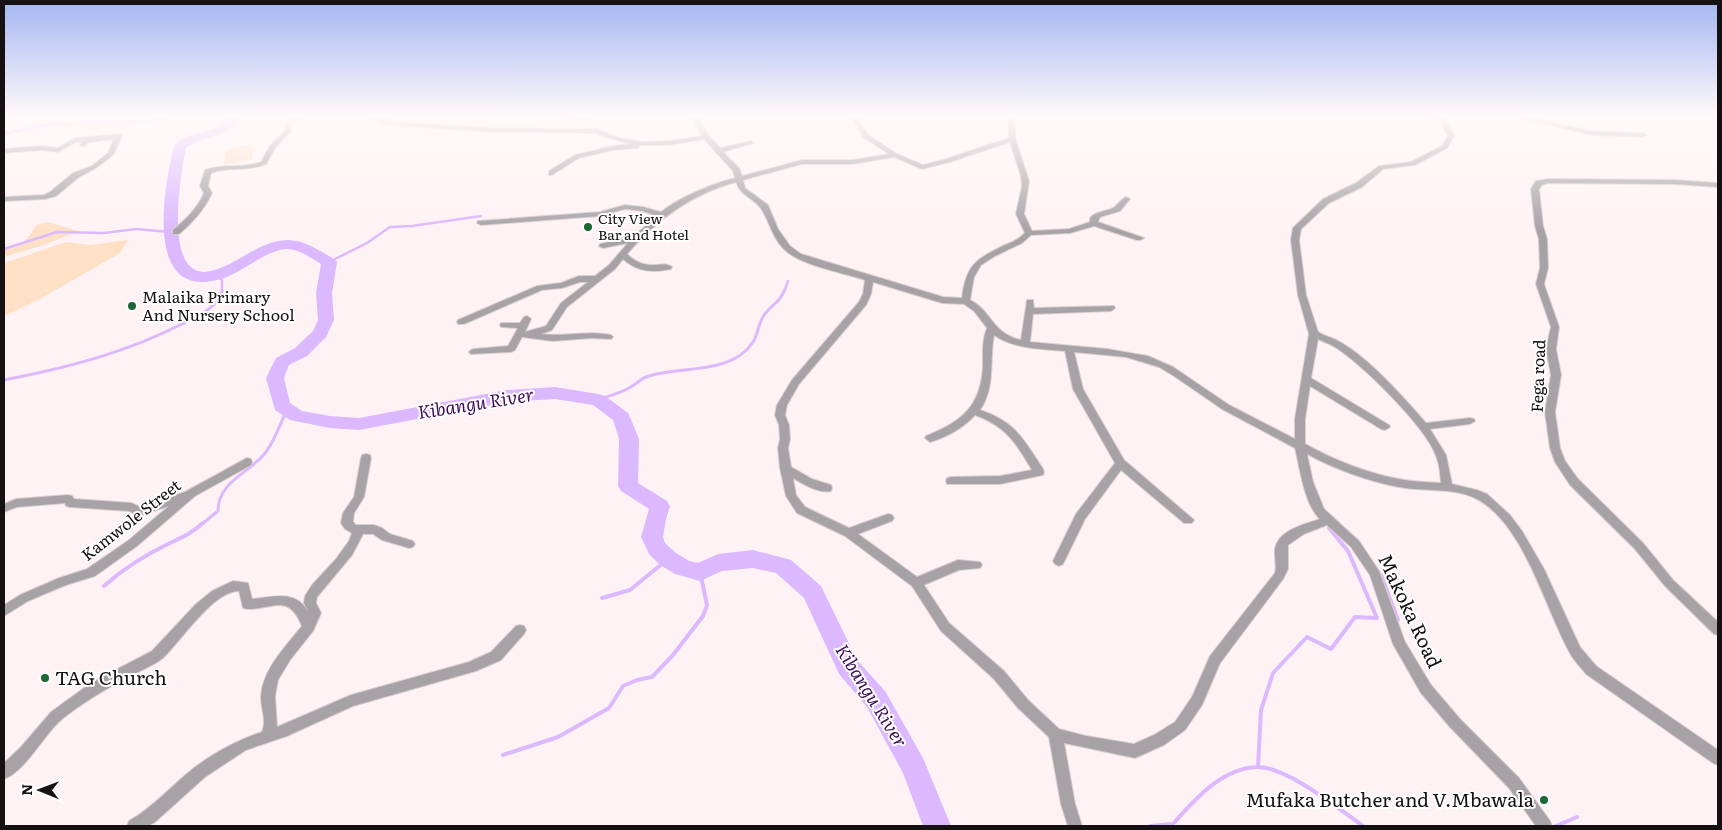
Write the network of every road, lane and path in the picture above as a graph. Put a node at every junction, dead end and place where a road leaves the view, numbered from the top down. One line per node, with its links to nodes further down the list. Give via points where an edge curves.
1 (111, 155): 12 (street, via 76,175 53,194)
2 (268, 155): 17 (street, via 264,163 254,166 220,167 208,172 204,186 208,193 204,204)
3 (581, 155): 9 (street)
4 (722, 155): 10 (street)
5 (965, 155): 8 (street, via 929,167)
6 (1017, 155): 18 (street, via 1025,177 1025,196 1020,214)
7 (1430, 155): 33 (street, via 1413,164 1381,167 1359,185 1326,201 1296,228 1294,240 1302,295)
8 (895, 156): 10 (street, via 853,162 802,162)
9 (552, 173)
10 (739, 178): 14 (street); 24 (street, via 742,189 762,204 774,229 792,253)
11 (1718, 185): 66 (street, Fega road, via 1548,181 1539,183 1535,189 1543,239 1544,268 1540,284 1555,327 1551,349 1556,375 1550,412 1560,462 1574,482)
12 (4, 199)
13 (1126, 199): 16 (street, via 1117,209 1097,215)
14 (662, 215): 15 (street, via 625,207 600,214); 20 (street)
15 (481, 223)
16 (1094, 223): 18 (street, via 1070,231); 19 (street)
17 (176, 232)
18 (1029, 233): 26 (street, via 973,267 967,282)
19 (1140, 238)
20 (636, 239): 21 (street); 22 (street)
21 (603, 246)
22 (624, 255): 23 (street, via 638,266 650,269); 25 (street)
23 (668, 267)
24 (870, 277): 26 (street, via 942,300); 48 (street, via 868,294 862,303 786,394 780,415 784,425)
25 (595, 280): 28 (street, via 579,279 540,288); 32 (street, via 564,305 549,328)
26 (966, 301): 31 (street, via 975,307)
27 (1111, 308): 35 (street, via 1030,306)
28 (461, 322)
29 (504, 325): 30 (street)
30 (523, 326): 32 (street); 37 (street, via 512,348)
31 (991, 329): 35 (street, via 1003,337); 39 (street, via 987,342 986,386)
32 (531, 334): 34 (street, via 553,338)
33 (1314, 334): 38 (street, Makoka Road); 42 (street, via 1346,350)
34 (608, 337)
35 (1025, 343): 36 (street)
36 (1069, 349): 44 (street, via 1148,358); 47 (street, via 1078,389)
37 (474, 352)
38 (1307, 380): 41 (street); 44 (street, Makoka Road, via 1300,419)
39 (973, 411): 43 (street, via 948,431); 49 (street, via 1005,424 1022,442 1039,472 1000,480)
40 (1470, 421): 42 (street)
41 (1385, 427)
42 (1423, 428): 50 (street, via 1444,460)
43 (930, 438)
44 (1300, 448): 50 (street, via 1332,463 1389,481); 56 (street, Makoka Road, via 1314,502)
45 (366, 458): 57 (street, via 359,497 348,519 350,527)
46 (247, 462): 52 (street, Kamwole Street)
47 (1120, 463): 55 (street); 60 (street, via 1080,517)
48 (785, 468): 51 (street, via 808,482); 58 (street, via 791,496 801,510)
49 (952, 481)
50 (1447, 487): 69 (street, via 1485,499 1513,526 1575,651 1591,670)
51 (827, 488)
52 (191, 493): 53 (street, via 139,512 131,507 70,503 68,499 16,503); 63 (street, Kamwole Street, via 133,543 91,573 24,598)
53 (4, 508)
54 (888, 518): 58 (street)
55 (1188, 520)
56 (1328, 520): 67 (street, via 1283,542 1280,576 1215,660 1190,713 1173,732 1135,751); 73 (street, Makoka Road, via 1355,544 1375,574 1400,644 1426,689 1508,776)
57 (358, 531): 59 (street, via 380,531 386,537); 64 (street, via 352,548 313,592 310,603 315,612)
58 (849, 533): 62 (street)
59 (409, 544)
60 (1059, 562)
61 (976, 565): 62 (street, via 958,565)
62 (916, 584): 67 (street, via 944,627 999,675 1028,710)
63 (4, 611)
64 (309, 627): 68 (street, via 284,657 270,687 268,708 272,726); 70 (street, via 300,609 290,602 250,604 246,601 244,586 225,589 200,608 157,655 96,687 56,716 26,752)
65 (520, 630): 68 (street, via 496,656 471,667 351,701)
66 (1718, 630)
67 (1055, 734): 72 (street)
68 (266, 738): 71 (street, via 248,742 200,772 150,817)
69 (1718, 758)
70 (4, 772)
71 (134, 826)
72 (1075, 826)
73 (1545, 826)

